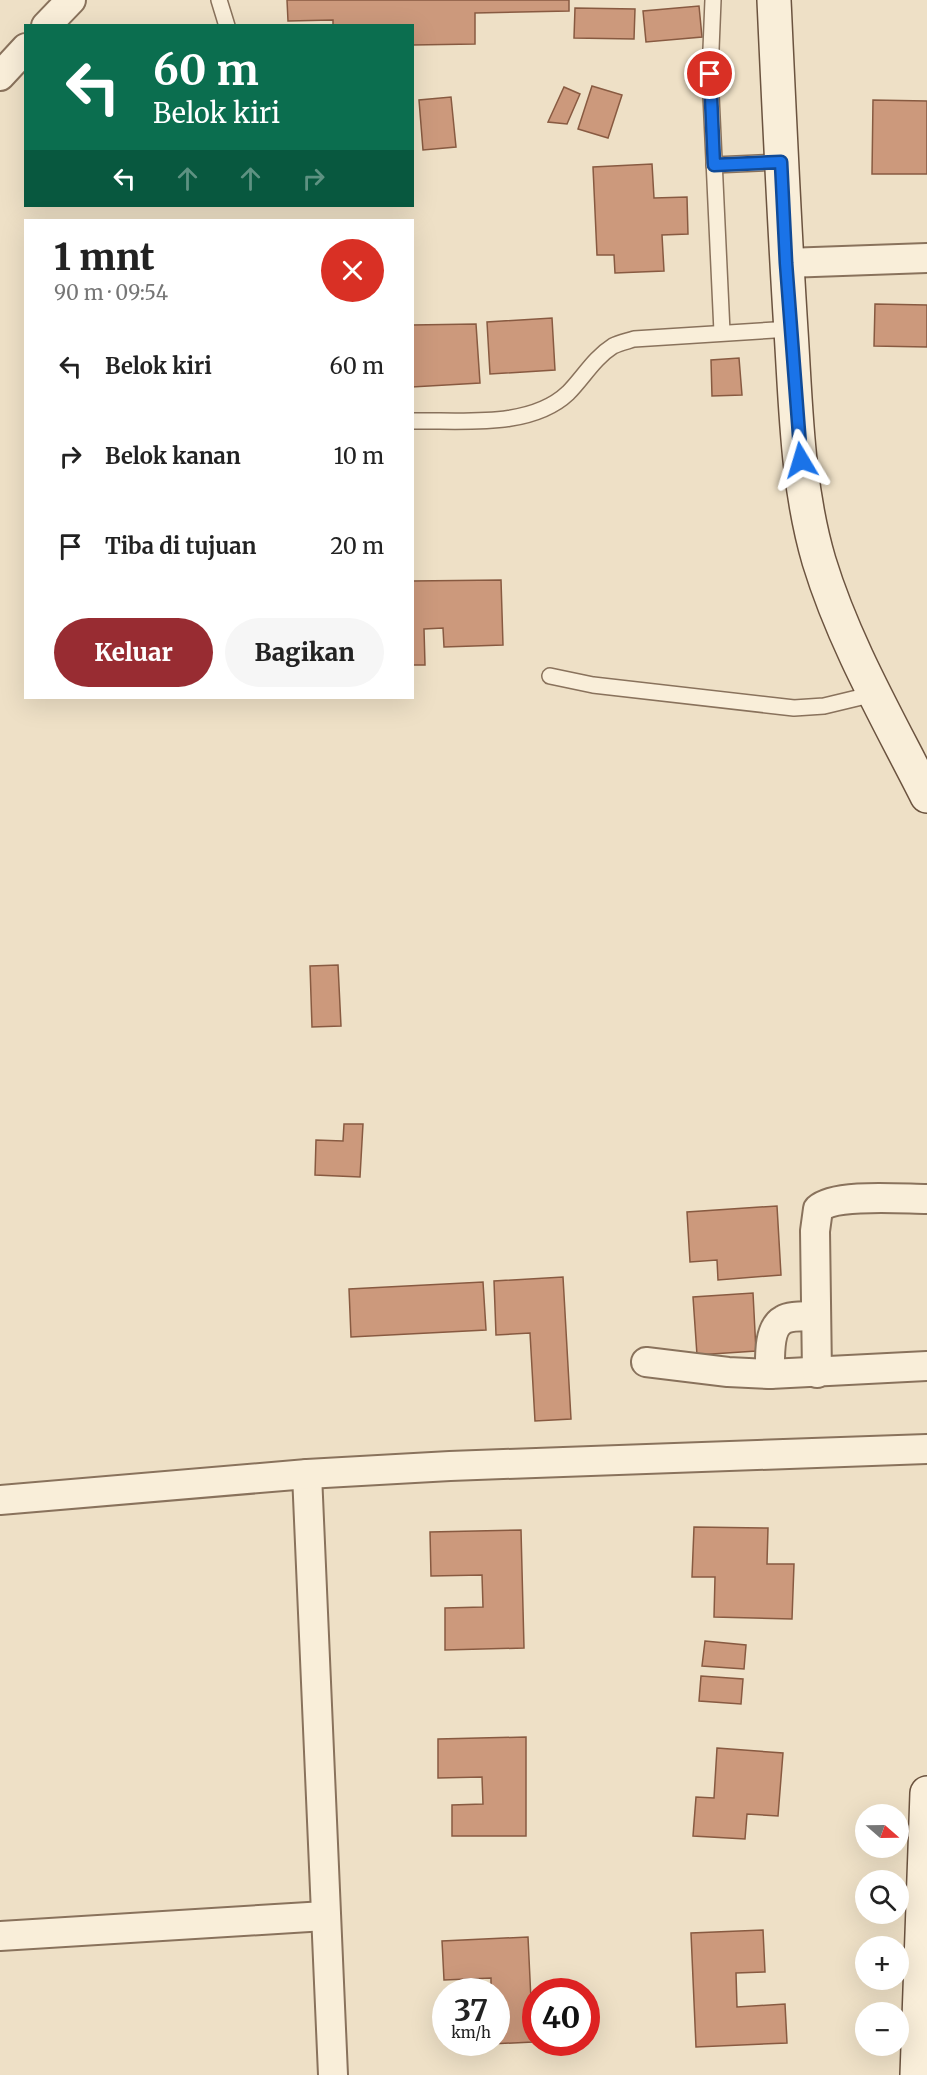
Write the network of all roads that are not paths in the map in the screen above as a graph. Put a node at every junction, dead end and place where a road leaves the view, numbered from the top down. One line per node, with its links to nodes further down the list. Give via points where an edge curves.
1 (71, 0): 5 (street)
2 (219, 0): 6 (lane)
3 (713, 0): 10 (lane, via 710,74)
4 (774, 0): 9 (street)
5 (48, 24)
6 (226, 24)
7 (24, 50): 8 (street)
8 (0, 76)
9 (781, 162): 10 (lane); 12 (street)
10 (714, 165): 14 (lane)
11 (927, 258): 12 (street)
12 (786, 263): 13 (street)
13 (791, 329): 14 (lane); 17 (street, via 798,440 819,559 834,604)
14 (722, 332): 15 (lane, via 634,339 613,346 568,393 537,412 514,418)
15 (414, 421)
16 (550, 676): 17 (lane, via 593,685 794,708 824,706)
17 (874, 694): 18 (street)
18 (927, 796)
19 (927, 1199): 20 (street, via 844,1200 818,1209 814,1231)
20 (816, 1316): 23 (street); 24 (street, via 788,1318 779,1324 772,1339)
21 (646, 1362): 24 (street)
22 (927, 1366): 23 (street)
23 (816, 1373): 24 (street)
24 (770, 1374)
25 (927, 1449): 26 (street)
26 (307, 1474): 27 (street); 29 (street)
27 (0, 1500)
28 (927, 1793): 32 (street)
29 (325, 1916): 30 (street); 31 (street)
30 (0, 1936)
31 (333, 2075)
32 (917, 2075)

